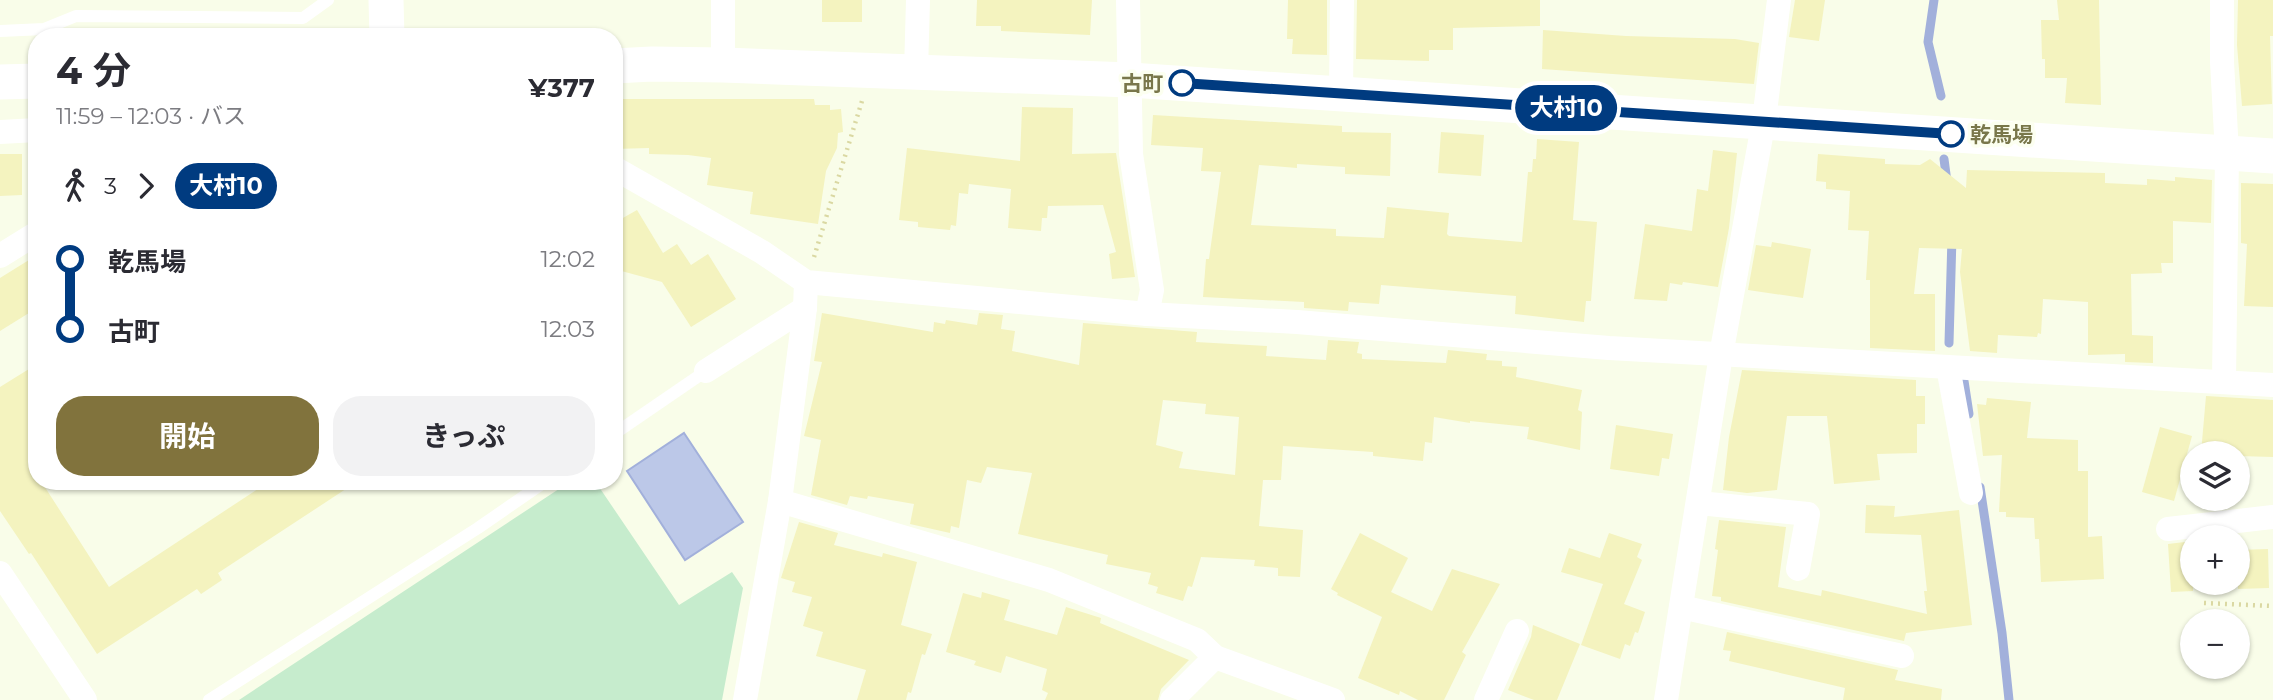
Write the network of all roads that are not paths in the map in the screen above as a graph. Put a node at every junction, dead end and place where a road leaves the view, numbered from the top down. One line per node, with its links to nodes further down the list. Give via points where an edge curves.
1 (328, 0): 9 (lane, via 303,18 75,16)
2 (386, 0): 10 (street)
3 (723, 0): 13 (street)
4 (918, 0): 15 (street)
5 (1128, 0): 16 (street)
6 (1342, 0): 19 (street)
7 (1779, 0): 20 (street)
8 (2222, 0): 23 (street)
9 (46, 28)
10 (387, 28)
11 (28, 30): 12 (lane)
12 (0, 31)
13 (723, 65): 14 (street); 15 (street)
14 (623, 66)
15 (916, 72): 16 (street)
16 (1130, 80): 19 (street); 30 (street, via 1131,154 1152,290)
17 (28, 81): 18 (street)
18 (0, 82)
19 (1341, 93): 20 (street)
20 (1764, 120): 23 (street); 31 (street)
21 (28, 130): 22 (street)
22 (0, 132)
23 (2227, 153): 24 (street); 34 (street)
24 (2273, 156)
25 (623, 173): 28 (street)
26 (28, 239): 27 (street)
27 (0, 256)
28 (806, 282): 29 (street); 30 (street)
29 (805, 308): 33 (street); 39 (street)
30 (1147, 314): 31 (street)
31 (1721, 355): 32 (street); 40 (street)
32 (1948, 367): 34 (street); 38 (street)
33 (706, 371): 36 (lane)
34 (2224, 382): 35 (street)
35 (2273, 385)
36 (623, 428)
37 (533, 490): 50 (lane)
38 (1971, 493)
39 (780, 501): 48 (street, via 1049,580 1197,640); 51 (street)
40 (1699, 503): 43 (street, via 1808,514); 45 (street)
41 (2273, 517): 42 (street)
42 (2168, 529)
43 (1798, 569)
44 (0, 573): 49 (street)
45 (1681, 607): 47 (street); 55 (street)
46 (1517, 631): 54 (street)
47 (1902, 656)
48 (1215, 657): 52 (street); 53 (street)
49 (85, 700)
50 (209, 700)
51 (745, 700)
52 (1172, 700)
53 (1333, 700)
54 (1486, 700)
55 (1666, 700)

